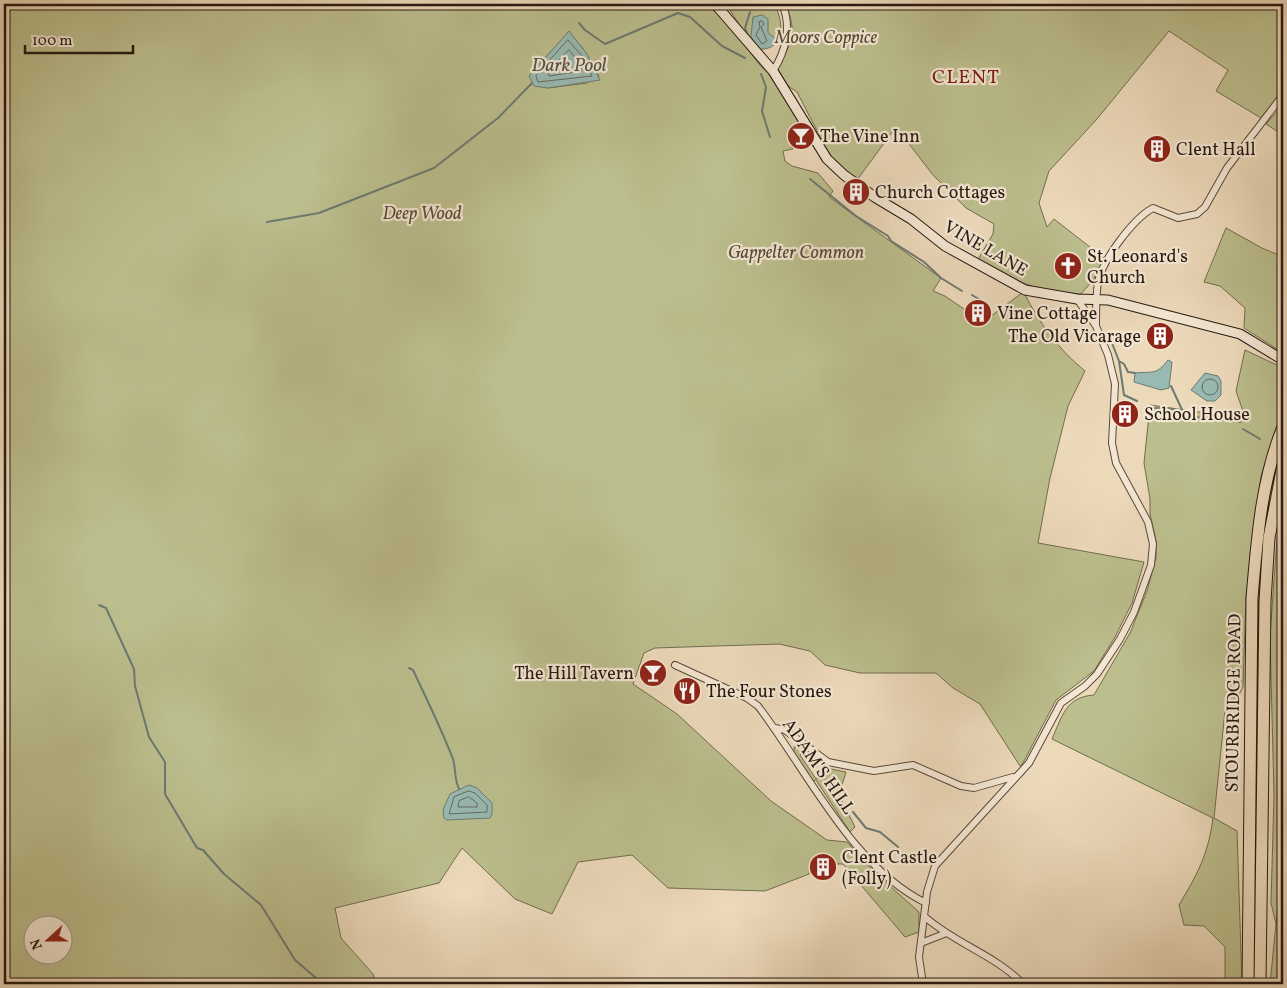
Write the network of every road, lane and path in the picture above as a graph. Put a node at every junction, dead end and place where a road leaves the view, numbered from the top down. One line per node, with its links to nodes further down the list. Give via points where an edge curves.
1 (715, 4): 3 (street, VINE LANE)
2 (782, 4): 3 (street, via 788,26 786,42)
3 (773, 71): 5 (street, VINE LANE, via 827,159 844,175 969,261 1024,290)
4 (1283, 95): 6 (street, via 1227,168 1205,207 1197,214 1178,218 1154,208 1139,217 1102,269)
5 (1077, 299): 6 (street, VINE LANE); 7 (street)
6 (1098, 299): 7 (street); 8 (street, VINE LANE, via 1240,334)
7 (1096, 326): 15 (street, via 1115,384 1112,443 1116,463 1148,522 1153,544 1151,565 1120,639 1097,674 1061,704 1029,763)
8 (1283, 360)
9 (1283, 427): 22 (highway, STOURBRIDGE ROAD, via 1263,498 1252,598)
10 (1283, 465): 23 (highway, STOURBRIDGE ROAD, via 1269,538 1265,601)
11 (675, 665): 12 (street, ADAM'S HILL, via 747,698 758,706)
12 (775, 728): 13 (street, via 785,730); 14 (street, ADAM'S HILL)
13 (799, 741): 14 (street); 15 (street, via 828,762 874,771 913,765 961,786 974,788)
14 (789, 750): 16 (street, ADAM'S HILL, via 861,852 906,893)
15 (1015, 777): 16 (street, via 935,866)
16 (926, 903): 17 (street)
17 (925, 917): 18 (street); 19 (street)
18 (944, 934): 19 (street); 21 (street, via 1006,968)
19 (921, 943): 20 (street)
20 (923, 984)
21 (1023, 984)
22 (1248, 984)
23 (1260, 984)

